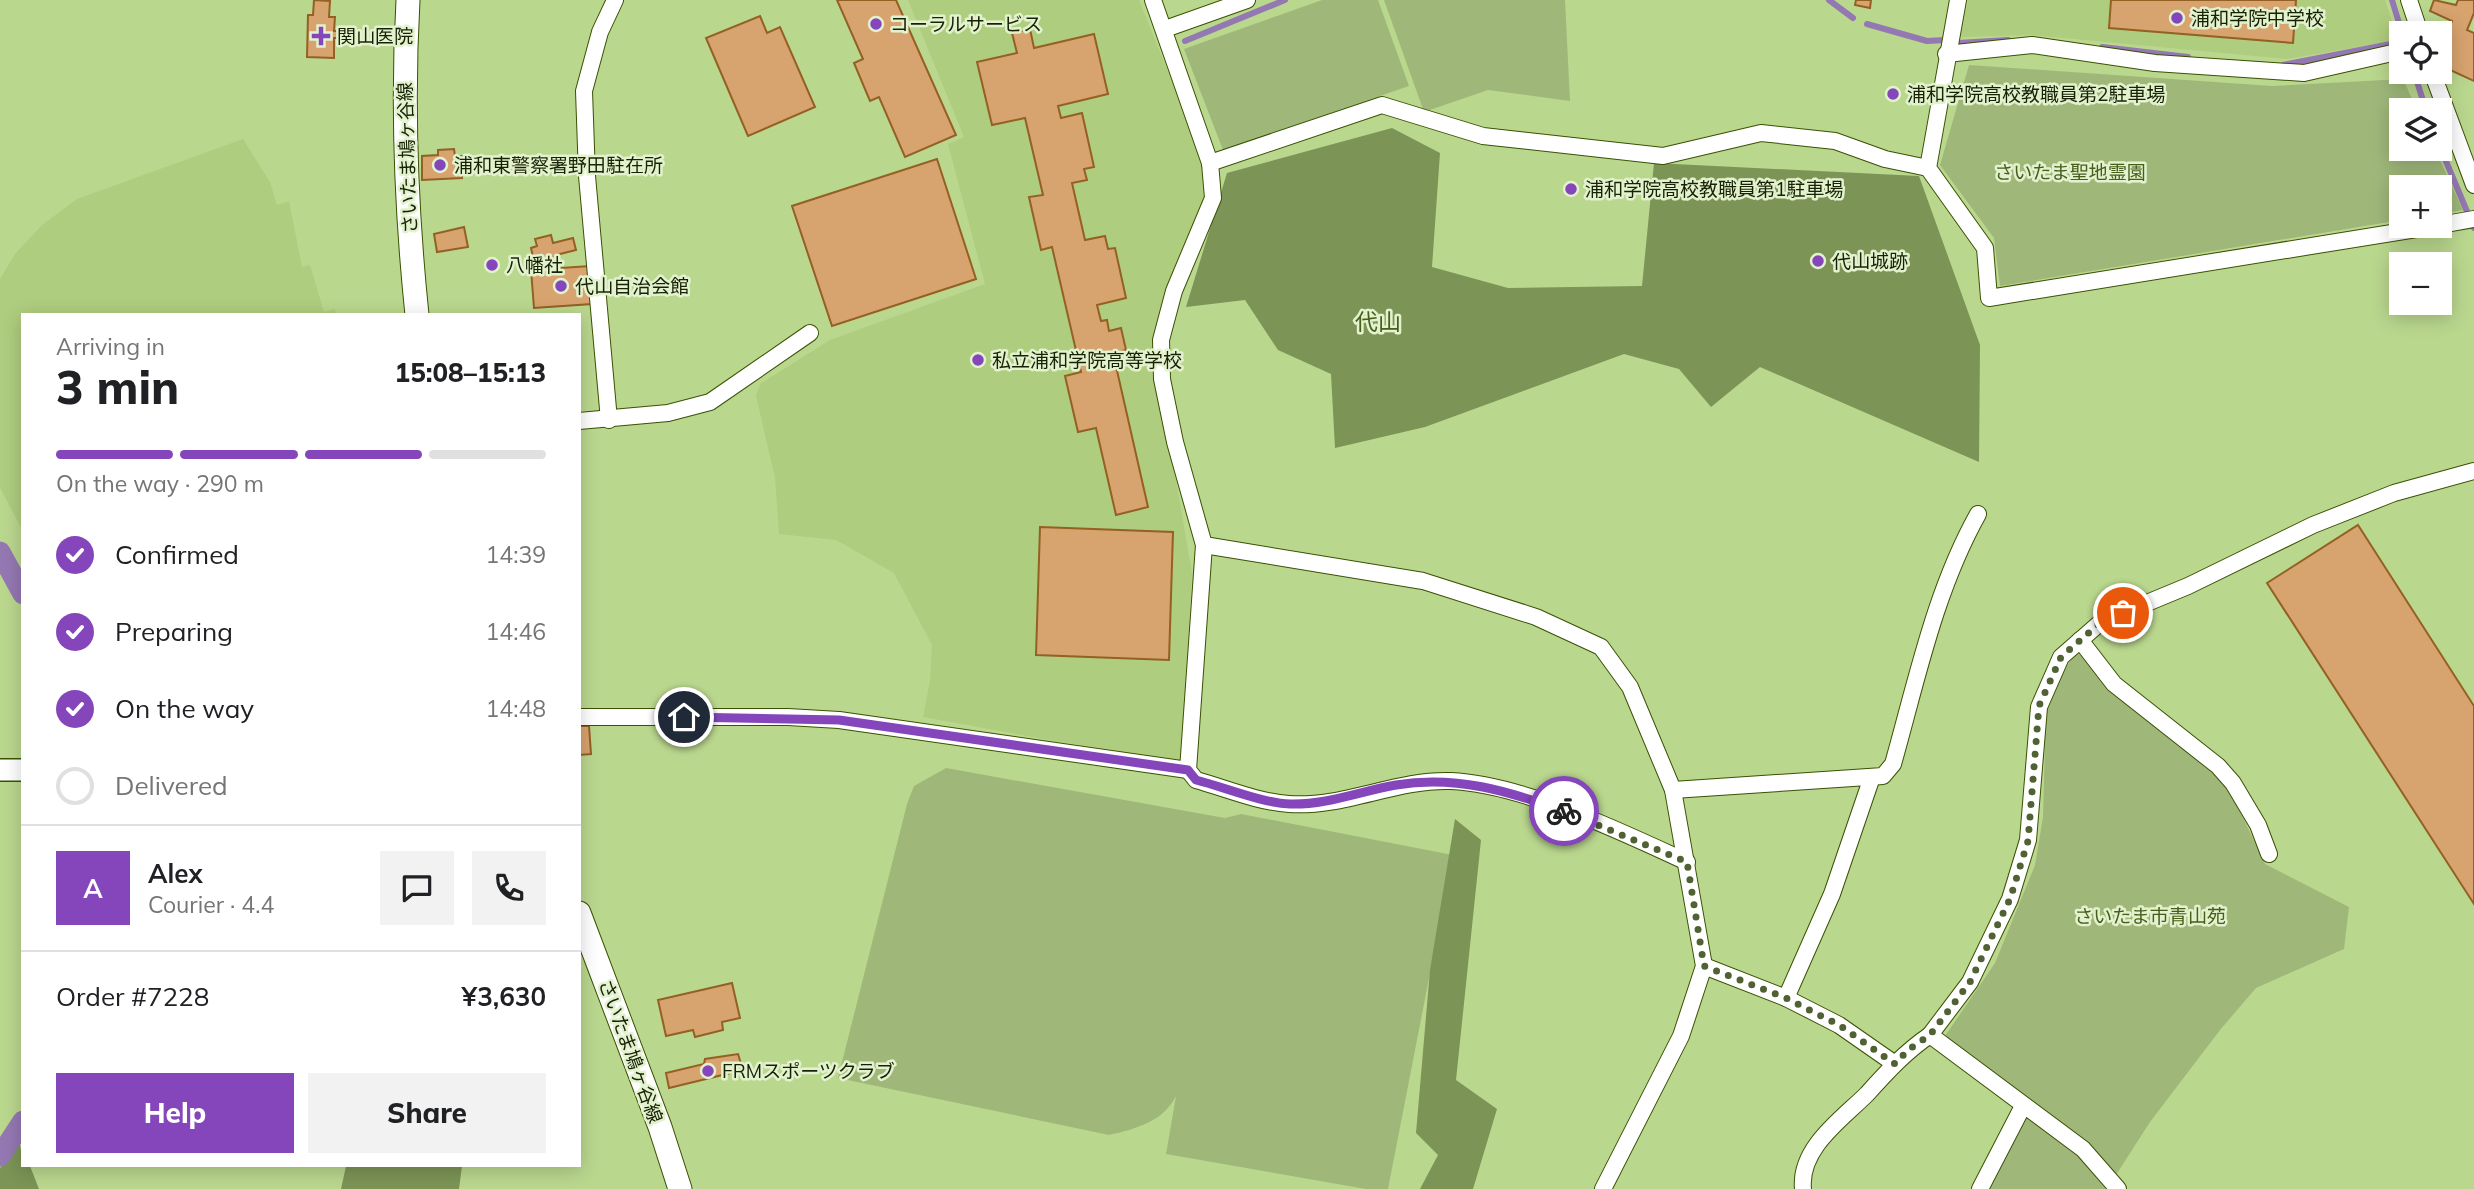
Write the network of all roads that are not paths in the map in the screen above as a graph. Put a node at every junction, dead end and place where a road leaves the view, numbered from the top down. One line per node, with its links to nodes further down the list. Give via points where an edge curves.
1 (408, 0): 18 (main road, さいたま鳩ヶ谷線, via 405,161)
2 (615, 0): 20 (street, via 600,32 583,91)
3 (1153, 0): 8 (street)
4 (1247, 0): 8 (street)
5 (1958, 0): 9 (street)
6 (2409, 0): 7 (street)
7 (2416, 21)
8 (1169, 41): 12 (street)
9 (1946, 54): 10 (street, via 2032,45 2155,62 2304,73); 13 (street)
10 (2389, 54)
11 (2436, 84): 14 (street)
12 (1210, 163): 13 (street, via 1382,105 1483,136 1663,156 1761,133 1835,141 1885,159); 24 (street, via 1213,198 1174,291 1161,340 1162,379 1175,442)
13 (1928, 167): 17 (street, via 1985,248 1989,298)
14 (2474, 185)
15 (2474, 219): 16 (street)
16 (2452, 223)
17 (2389, 233)
18 (417, 313)
19 (810, 333): 20 (street, via 709,402)
20 (610, 420): 21 (street)
21 (581, 421)
22 (2474, 471): 25 (street, via 2394,493 2313,525 2101,622)
23 (1978, 514): 30 (street, via 1958,550 1935,612 1893,764 1883,776)
24 (1204, 545): 29 (street); 31 (street, via 1423,581 1536,617 1601,647 1630,687)
25 (2080, 640): 32 (street, via 2114,684 2218,766 2258,825); 37 (street, via 2061,657 2039,706 2028,841 2010,899 1970,982)
26 (581, 718): 29 (street, via 839,720)
27 (0, 770): 28 (street)
28 (21, 770)
29 (1188, 770): 33 (street, via 1196,780 1288,804 1419,782 1484,785 1602,824)
30 (1872, 777): 31 (street); 36 (street, via 1832,894)
31 (1673, 790): 33 (street)
32 (2269, 854)
33 (1687, 862): 35 (street)
34 (581, 918): 40 (main road, さいたま鳩ヶ谷線)
35 (1704, 966): 36 (street); 41 (street, via 1681,1036)
36 (1786, 998): 38 (street, via 1839,1025)
37 (1930, 1035): 38 (street); 39 (street)
38 (1895, 1064): 42 (street, via 1822,1138 1802,1177)
39 (2023, 1106): 43 (street); 44 (street, via 2083,1149)
40 (680, 1189)
41 (1603, 1189)
42 (1803, 1189)
43 (1980, 1189)
44 (2118, 1189)

